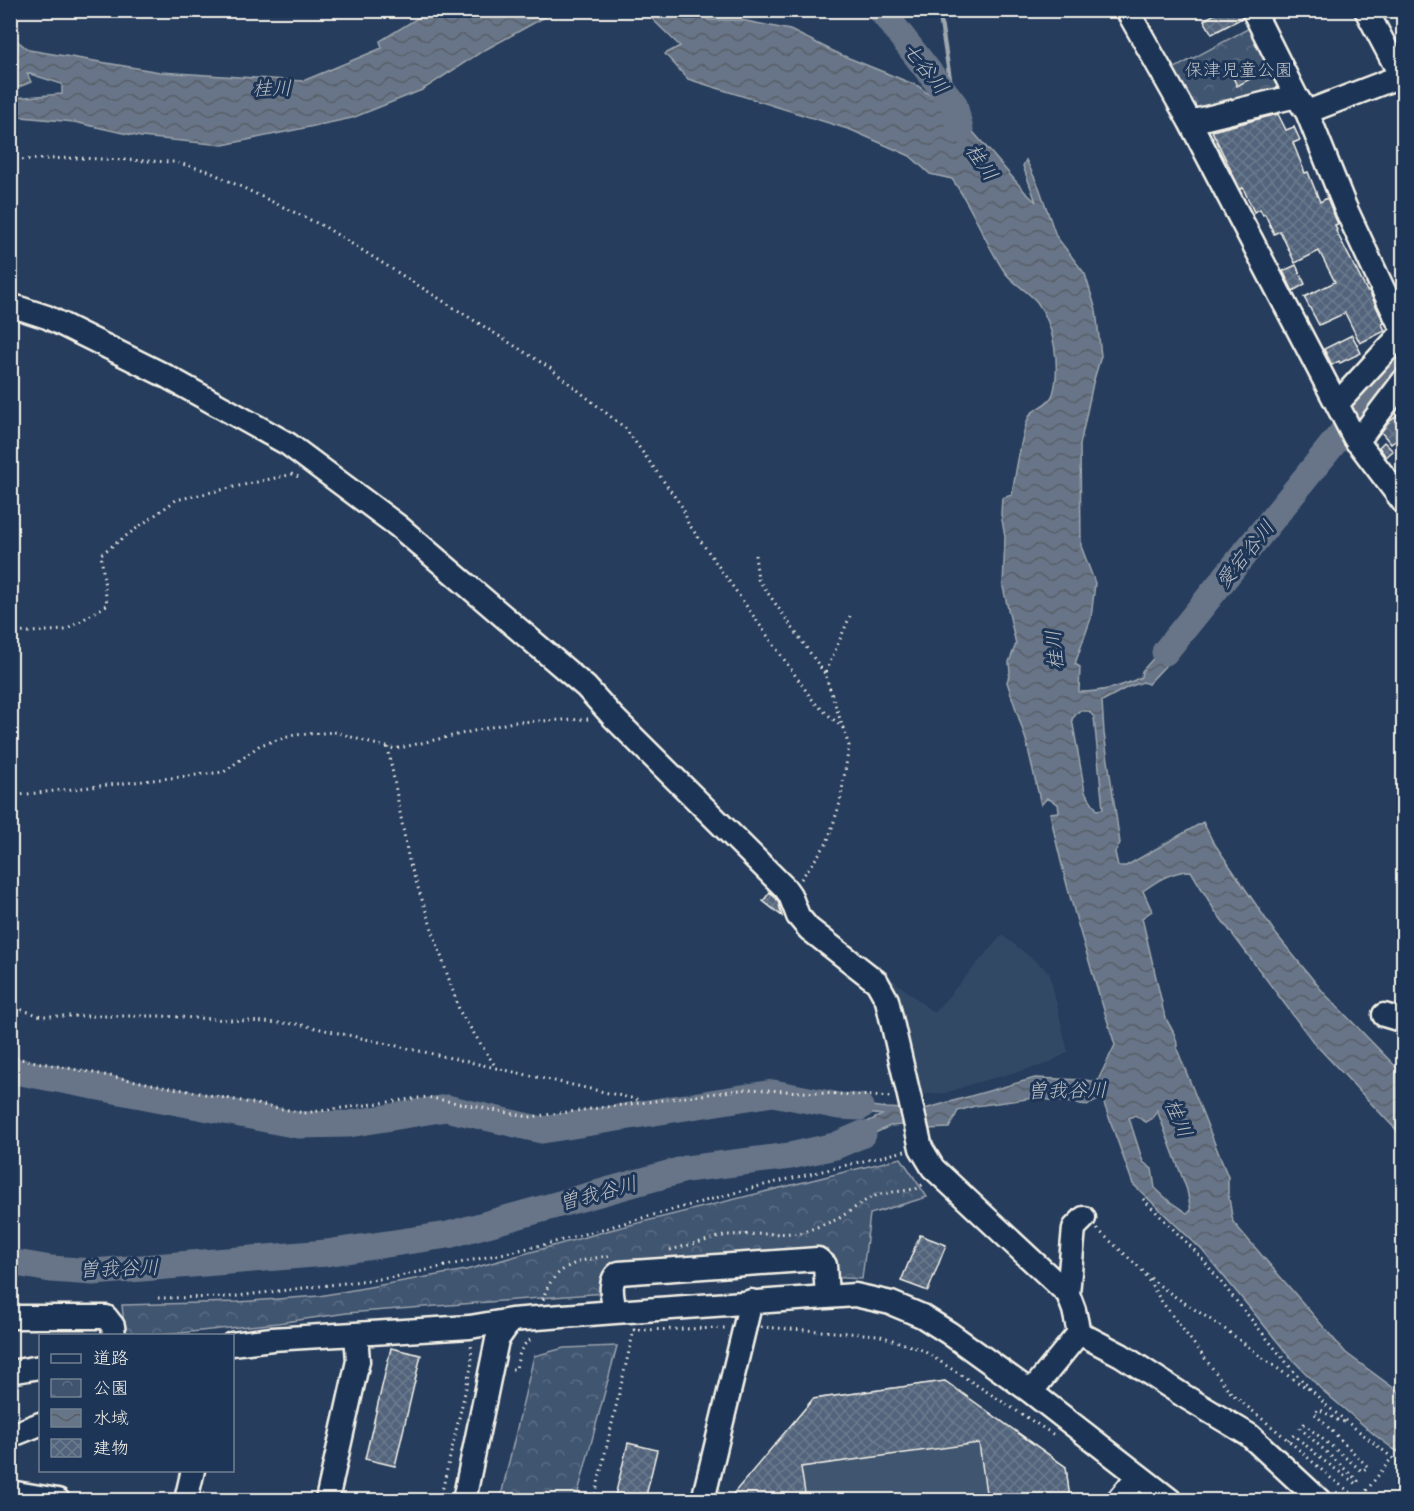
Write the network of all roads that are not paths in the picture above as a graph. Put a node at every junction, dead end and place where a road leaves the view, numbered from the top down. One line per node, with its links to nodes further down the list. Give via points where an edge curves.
1 (1127, 10): 6 (street)
2 (1253, 10): 5 (street)
3 (1366, 10): 4 (street)
4 (1402, 79): 5 (street)
5 (1302, 104): 6 (street); 8 (street)
6 (1190, 122): 10 (street)
7 (10, 305): 14 (street, via 47,317 164,375 288,444 398,526 586,687 785,888 809,929 877,982 887,1000 919,1143 933,1168)
8 (1404, 329): 10 (street)
9 (1404, 380): 11 (street)
10 (1339, 409): 11 (street)
11 (1355, 439): 12 (street)
12 (1404, 503)
13 (1084, 1218): 14 (street, via 1074,1228)
14 (1068, 1294): 20 (street)
15 (826, 1297): 16 (street); 19 (street, via 825,1264 818,1259 619,1273 611,1283); 26 (street, via 855,1295 891,1303 922,1316)
16 (752, 1301): 19 (street); 38 (street)
17 (10, 1317): 21 (street, via 106,1317)
18 (511, 1320): 19 (street); 22 (street, via 470,1327); 36 (street, via 497,1340); 37 (street)
19 (619, 1322)
20 (1078, 1333): 26 (street); 40 (street, via 1121,1355 1249,1435)
21 (114, 1334)
22 (356, 1334): 23 (street); 35 (street, via 358,1360)
23 (234, 1344)
24 (39, 1367): 25 (street)
25 (10, 1372)
26 (1031, 1392): 30 (street)
27 (39, 1424): 28 (street)
28 (10, 1436)
29 (193, 1472): 34 (street)
30 (1137, 1477): 32 (street); 39 (street)
31 (10, 1492): 33 (street)
32 (1163, 1496)
33 (58, 1500)
34 (186, 1500)
35 (327, 1500)
36 (464, 1500)
37 (480, 1500)
38 (703, 1500)
39 (1118, 1500)
40 (1320, 1500)

